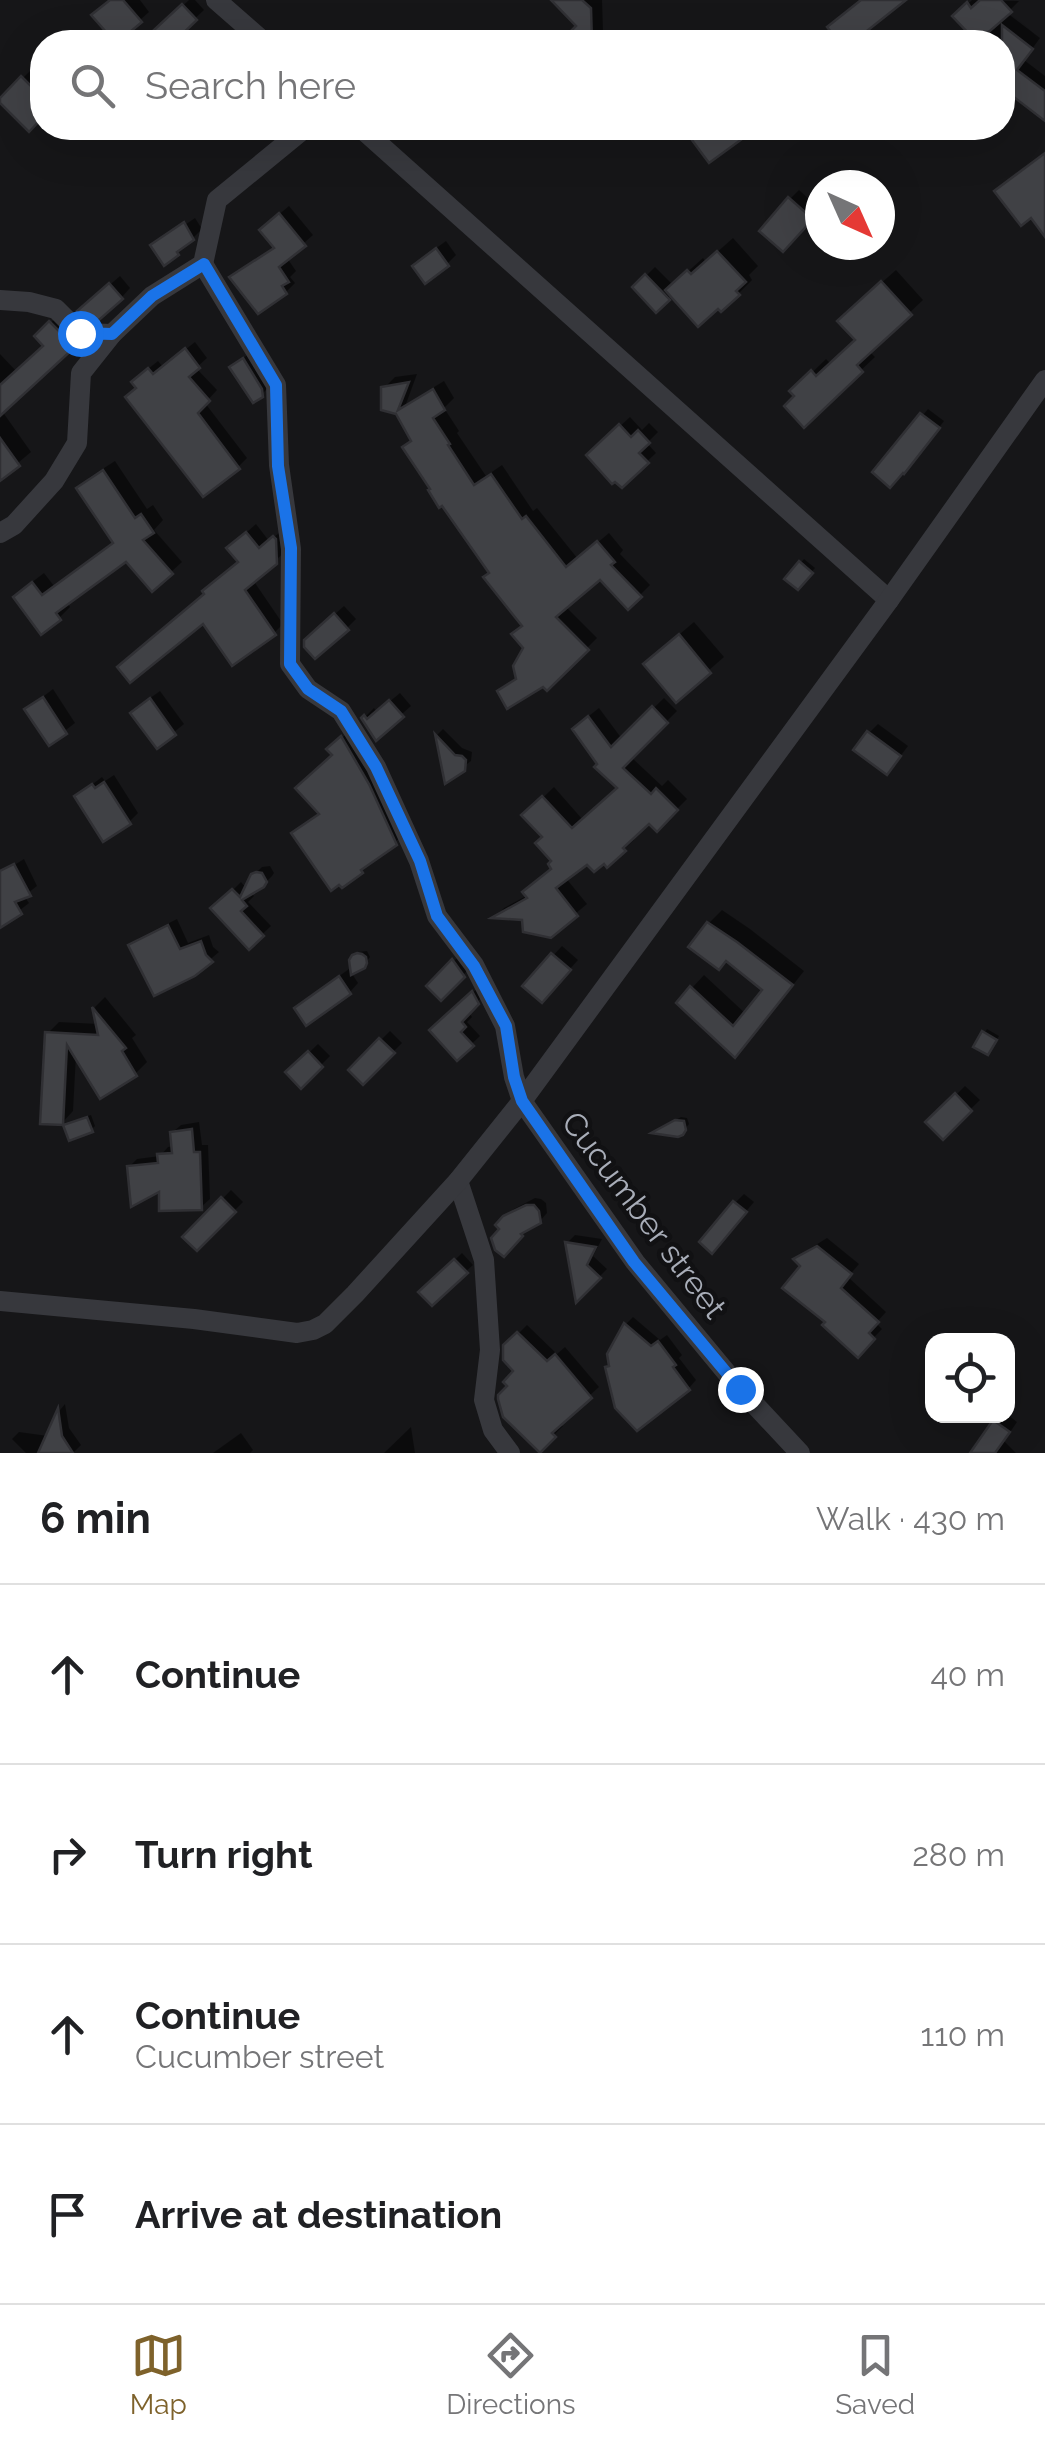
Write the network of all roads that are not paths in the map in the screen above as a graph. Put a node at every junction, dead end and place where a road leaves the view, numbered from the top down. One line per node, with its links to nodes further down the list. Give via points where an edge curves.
1 (216, 0): 2 (street)
2 (250, 30)
3 (290, 140): 5 (street, via 217,200)
4 (374, 140): 10 (street)
5 (204, 264): 7 (street, via 152,296); 11 (street, via 276,385 278,466 291,548 290,664 308,689 341,711 376,767 420,861 437,916 506,1026)
6 (0, 300): 7 (street, via 56,309 80,333)
7 (112, 334): 9 (street, via 81,373 76,442 54,481)
8 (1045, 381): 10 (street)
9 (0, 533)
10 (889, 600): 11 (street)
11 (522, 1101): 12 (street); 15 (street, Cucumber street, via 634,1262)
12 (458, 1181): 13 (street, via 313,1330); 14 (street, via 484,1260 490,1350 484,1400 493,1430)
13 (0, 1301)
14 (510, 1453)
15 (800, 1453)

